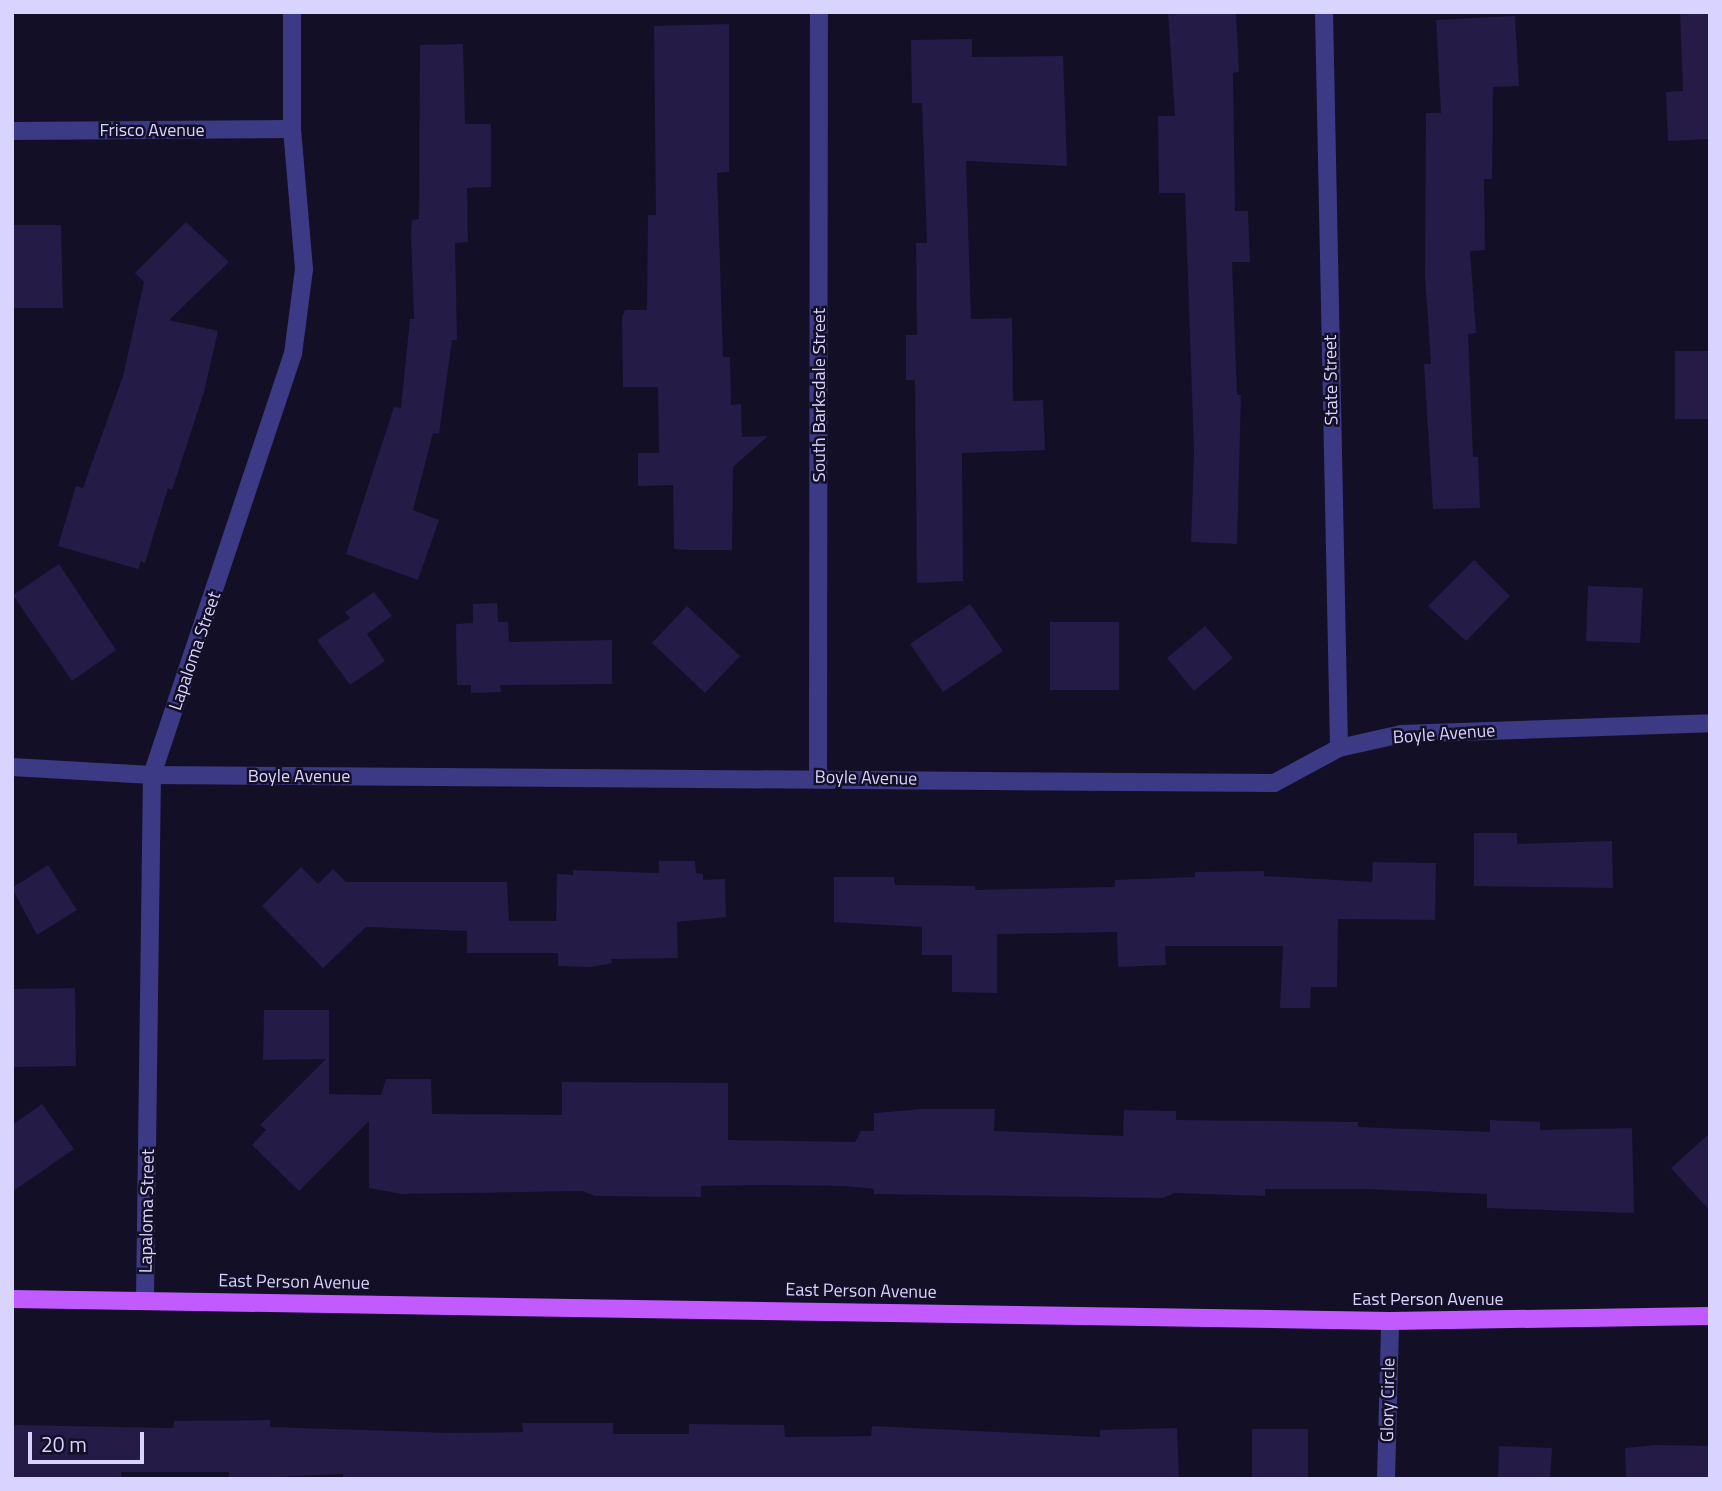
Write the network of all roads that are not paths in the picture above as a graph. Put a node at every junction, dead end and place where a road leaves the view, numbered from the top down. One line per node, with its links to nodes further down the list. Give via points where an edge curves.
1 (292, 12): 4 (street, Lapaloma Street)
2 (820, 12): 10 (street, South Barksdale Street)
3 (1324, 12): 7 (street, State Street)
4 (292, 130): 5 (street, Frisco Avenue); 9 (street, Lapaloma Street, via 304,268 293,354)
5 (12, 131)
6 (1710, 723): 7 (street, Boyle Avenue, via 1401,734)
7 (1339, 748): 10 (street, Boyle Avenue, via 1274,783)
8 (12, 767): 9 (street, Boyle Avenue)
9 (152, 775): 10 (street, Boyle Avenue); 12 (street, Lapaloma Street)
10 (818, 777)
11 (12, 1299): 12 (main road, East Person Avenue)
12 (145, 1300): 14 (main road, East Person Avenue)
13 (1710, 1316): 14 (main road, East Person Avenue)
14 (1390, 1321): 15 (street, Glory Circle)
15 (1386, 1479)

